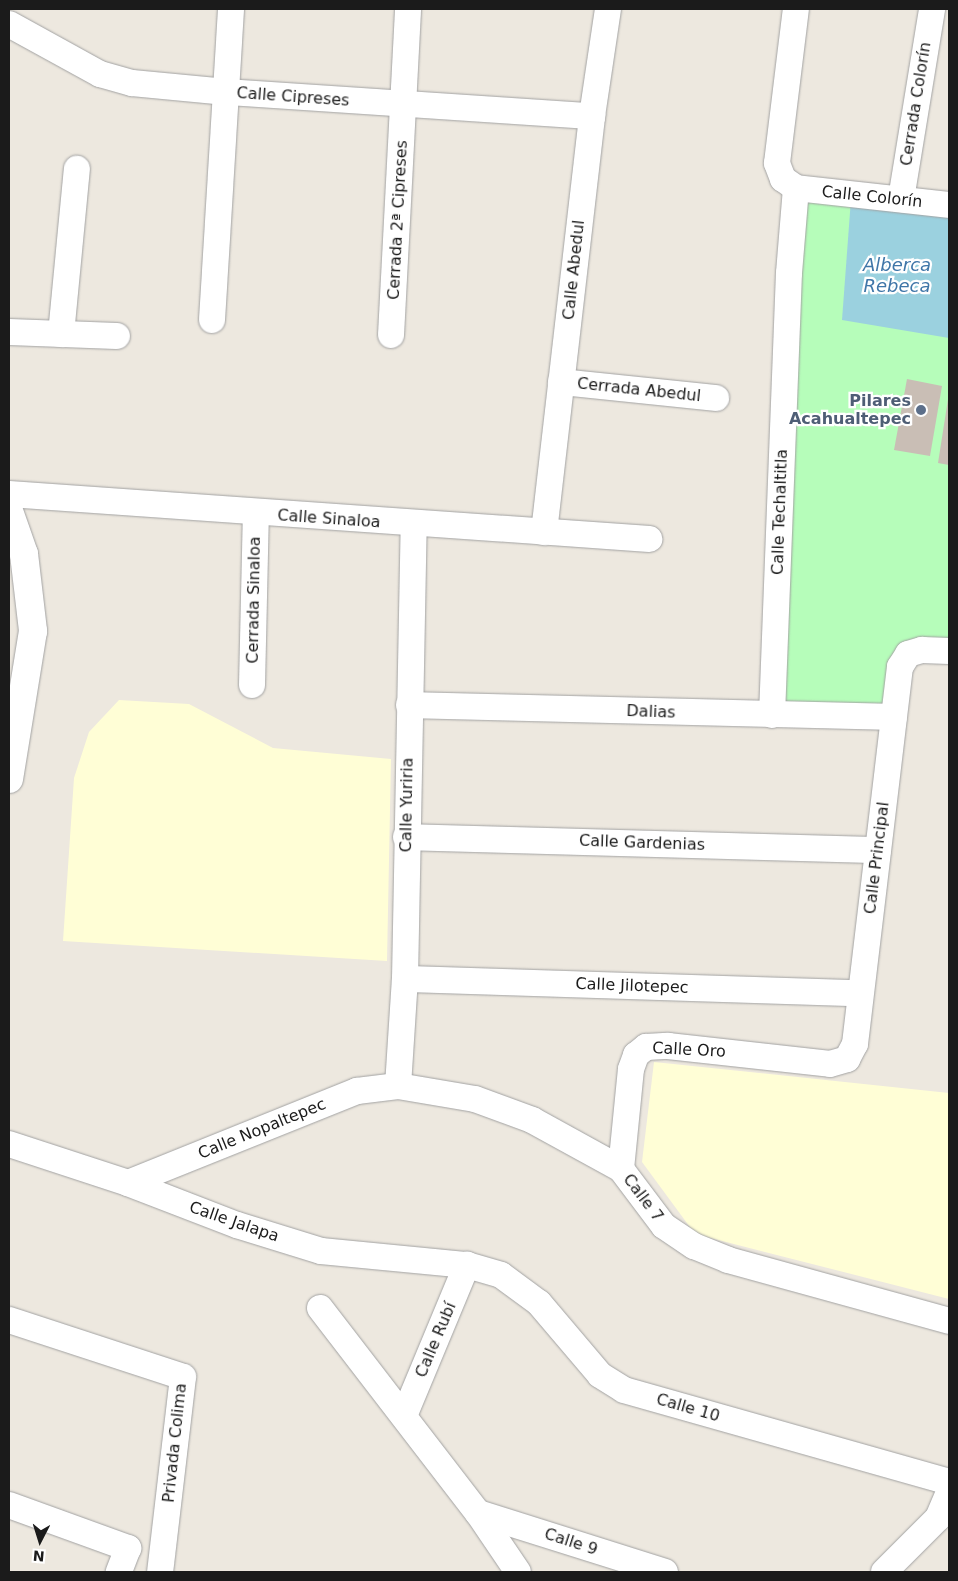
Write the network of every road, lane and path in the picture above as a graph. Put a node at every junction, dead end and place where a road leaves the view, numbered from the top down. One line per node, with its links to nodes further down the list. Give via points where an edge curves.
1 (231, 9): 7 (street)
2 (408, 9): 8 (street, Cerrada 2ª Cipreses)
3 (608, 9): 9 (street, Calle Abedul)
4 (796, 9): 11 (street, via 776,163 783,179)
5 (932, 9): 12 (street, Cerrada Colorín)
6 (9, 24): 7 (street, Calle Cipreses, via 100,74 132,83)
7 (227, 92): 8 (street, Calle Cipreses); 14 (street)
8 (404, 105): 9 (street, Calle Cipreses); 17 (street, Cerrada 2ª Cipreses)
9 (592, 116): 19 (street, Calle Abedul)
10 (77, 169): 16 (street)
11 (796, 188): 12 (street, Calle Colorín); 32 (street, Calle Techaltitla, via 789,273)
12 (901, 200): 13 (street, Calle Colorín)
13 (949, 205)
14 (212, 320)
15 (9, 332): 16 (street)
16 (61, 334): 18 (street)
17 (392, 335)
18 (117, 336)
19 (561, 382): 20 (street, Cerrada Abedul); 25 (street, Calle Abedul)
20 (716, 398)
21 (9, 494): 23 (street, Calle Sinaloa)
22 (9, 511): 27 (street)
23 (256, 514): 24 (street, Calle Sinaloa); 29 (street, Cerrada Sinaloa)
24 (414, 524): 25 (street, Calle Sinaloa); 30 (street, Calle Yuriria)
25 (544, 532): 26 (street, Calle Sinaloa)
26 (649, 539)
27 (16, 554): 31 (street, via 33,632)
28 (949, 651): 33 (street, Calle Principal, via 922,650 908,654 900,668)
29 (252, 685)
30 (409, 705): 32 (street, Dalias); 35 (street, Calle Yuriria)
31 (15, 713): 34 (street)
32 (772, 715): 33 (street, Dalias)
33 (894, 717): 36 (street, Calle Principal)
34 (9, 779)
35 (406, 837): 36 (street, Calle Gardenias); 37 (street, Calle Yuriria)
36 (878, 850): 38 (street, Calle Principal)
37 (405, 979): 38 (street, Calle Jilotepec); 40 (street, Calle Yuriria)
38 (860, 993): 39 (street, Calle Principal, via 855,1044 847,1059)
39 (830, 1064): 42 (street, Calle Oro, via 668,1046 646,1047 636,1055 631,1070)
40 (398, 1086): 42 (street, Calle 7, via 475,1099 532,1120); 43 (street, Calle Nopaltepec, via 357,1091)
41 (9, 1144): 43 (street, Calle Jalapa)
42 (621, 1169): 47 (street, Calle 7, via 664,1226 694,1246 728,1260)
43 (128, 1184): 44 (street, Calle Jalapa, via 237,1225 320,1251)
44 (467, 1265): 48 (street, Calle Rubí); 49 (street, Calle 10, via 501,1275 539,1303 600,1374 624,1390)
45 (320, 1308): 48 (street)
46 (9, 1320): 54 (street, Privada Colima, via 183,1376)
47 (949, 1321)
48 (404, 1416): 52 (street)
49 (949, 1482)
50 (949, 1492): 57 (street, via 938,1518)
51 (9, 1505): 53 (street, via 128,1548)
52 (478, 1513): 55 (street); 56 (street, Calle 9)
53 (119, 1572)
54 (160, 1572)
55 (518, 1572)
56 (665, 1572)
57 (884, 1572)

